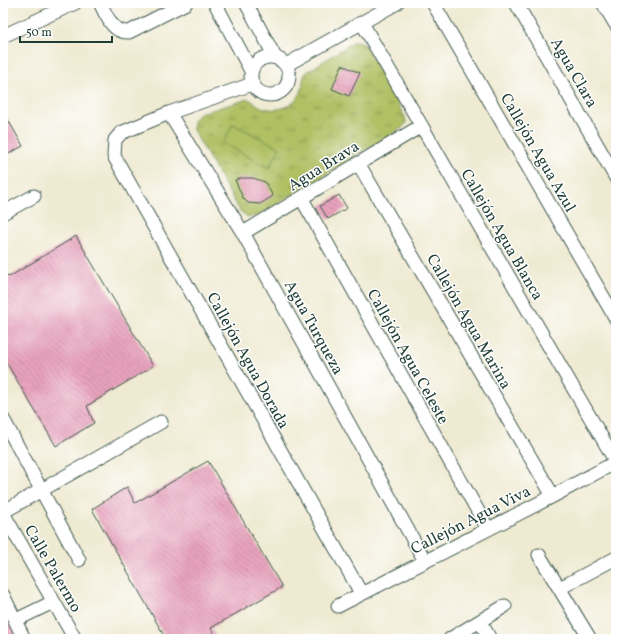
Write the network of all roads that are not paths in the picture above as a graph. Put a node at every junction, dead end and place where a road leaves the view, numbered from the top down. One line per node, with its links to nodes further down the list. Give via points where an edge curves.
1 (75, 3): 10 (street)
2 (100, 3): 3 (street, via 115,29 129,32)
3 (186, 3)
4 (215, 3): 13 (street)
5 (246, 3): 11 (street)
6 (398, 3): 9 (street)
7 (433, 3): 22 (street, Callejón Agua Azul)
8 (516, 3): 17 (street, Agua Clara)
9 (362, 23): 12 (street); 15 (street, Callejón Agua Blanca)
10 (3, 36)
11 (275, 57): 12 (street); 13 (street, via 258,61)
12 (286, 65): 13 (street, via 290,78 279,93 261,93)
13 (252, 77): 14 (street)
14 (169, 113): 21 (street, Agua Turqueza); 35 (street, Callejón Agua Dorada, via 121,133 114,143 114,156)
15 (421, 126): 16 (street, Agua Brava); 25 (street, Callejón Agua Blanca)
16 (358, 163): 19 (street, Agua Brava); 27 (street, Callejón Agua Marina)
17 (616, 178)
18 (34, 196): 20 (street)
19 (302, 199): 21 (street, Agua Brava); 29 (street, Callejón Agua Celeste)
20 (3, 213)
21 (243, 232): 33 (street, Agua Turqueza)
22 (616, 319)
23 (3, 419): 26 (street)
24 (161, 422): 26 (street)
25 (616, 462): 27 (street, Callejón Agua Viva)
26 (40, 491): 28 (street); 32 (street)
27 (553, 496): 29 (street, Callejón Agua Viva)
28 (3, 513): 37 (street, Calle Palermo)
29 (488, 529): 33 (street, Callejón Agua Viva)
30 (539, 555): 34 (street)
31 (616, 558): 34 (street)
32 (79, 560)
33 (425, 561): 35 (street, Callejón Agua Viva)
34 (560, 588): 46 (street)
35 (361, 593): 38 (street, Callejón Agua Viva)
36 (3, 595): 40 (street)
37 (53, 602): 40 (street); 43 (street, Calle Palermo)
38 (338, 606)
39 (505, 606): 41 (street)
40 (16, 620): 42 (street)
41 (480, 621): 44 (street); 45 (street)
42 (24, 639)
43 (75, 639)
44 (450, 639)
45 (490, 639)
46 (590, 639)

